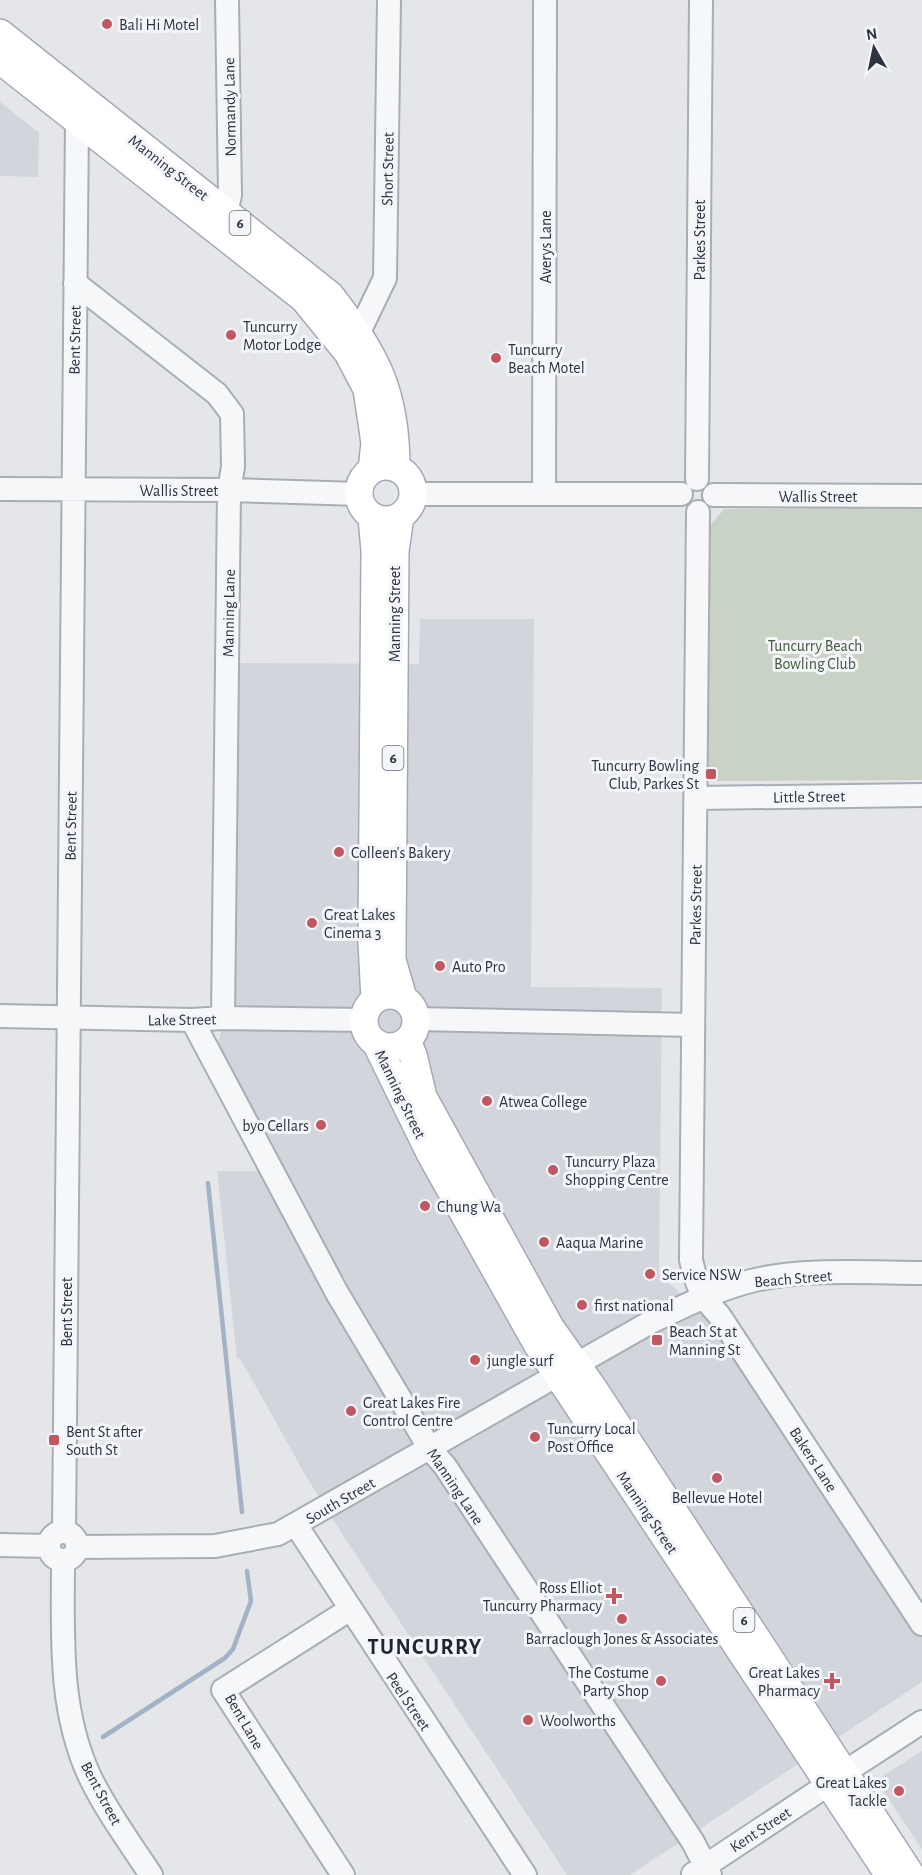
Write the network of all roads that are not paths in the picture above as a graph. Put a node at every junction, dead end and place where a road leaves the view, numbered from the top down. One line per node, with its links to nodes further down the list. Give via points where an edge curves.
1 (227, 0): 10 (street, Normandy Lane, via 230,195)
2 (389, 0): 12 (street, Short Street, via 385,278)
3 (545, 0): 18 (street, Averys Lane)
4 (701, 0): 16 (street, Parkes Street)
5 (0, 33): 10 (main road, Manning Street / 6)
6 (0, 48): 8 (street)
7 (0, 60): 8 (main road, Manning Street / 6)
8 (42, 92): 9 (main road, Manning Street / 6)
9 (77, 120): 11 (street, Bent Street); 13 (main road, Manning Street / 6, via 304,299 333,330 367,389 375,443)
10 (226, 213): 12 (main road, Manning Street / 6, via 330,295)
11 (75, 283): 15 (street, Manning Lane, via 217,394 232,414 233,467); 17 (street, Bent Street)
12 (359, 332): 13 (main road, Manning Street / 6, via 380,370 396,432)
13 (384, 469): 20 (main road, 6, via 362,480); 21 (main road, via 409,478)
14 (0, 489): 17 (street, Wallis Street)
15 (229, 490): 17 (street, Wallis Street); 20 (street, Wallis Street); 26 (street, Manning Lane)
16 (702, 490): 18 (street, Wallis Street); 19 (street, Wallis Street); 23 (street, Parkes Street, via 708,508 698,512)
17 (73, 491): 25 (street, Bent Street)
18 (544, 494): 21 (street, Wallis Street)
19 (922, 496)
20 (365, 505): 21 (main road, via 386,520); 29 (main road, Manning Street / 6, via 375,551)
21 (406, 505): 28 (main road, Manning Street / 6, via 395,551 392,960)
22 (922, 795): 23 (street, Little Street)
23 (697, 798): 30 (street, Parkes Street)
24 (0, 1017): 25 (street, Lake Street)
25 (68, 1017): 27 (street, Lake Street); 37 (street, Bent Street)
26 (223, 1018): 27 (street, Lake Street); 29 (street, Lake Street)
27 (192, 1020): 34 (street, Manning Lane, via 337,1293)
28 (409, 1020): 29 (main road, via 389,995); 29 (main road, via 391,1047); 30 (street); 33 (main road, Manning Street / 6, via 423,1097 550,1327)
29 (372, 1021): 33 (main road, Manning Street / 6, via 431,1155)
30 (693, 1025): 32 (street, Parkes Street, via 691,1260)
31 (922, 1273): 32 (street, Beach Street, via 783,1276 752,1281)
32 (702, 1298): 33 (street, Beach Street); 39 (street, Bakers Lane, via 719,1315)
33 (566, 1371): 34 (street, South Street); 41 (main road, Manning Street / 6)
34 (430, 1449): 35 (street, South Street); 42 (street, Manning Lane, via 445,1466 693,1842)
35 (296, 1525): 37 (street, South Street, via 266,1538 225,1545); 38 (street, Peel Street)
36 (0, 1545): 37 (street, South Street)
37 (63, 1547): 43 (street, Bent Street, via 65,1682 75,1738 90,1778)
38 (349, 1610): 44 (street, Bent Lane, via 223,1690); 45 (street, Peel Street)
39 (922, 1624)
40 (922, 1722): 41 (street, Kent Street)
41 (837, 1778): 42 (street, Kent Street); 46 (main road, Manning Street / 6); 47 (main road, Manning Street / 6)
42 (702, 1872)
43 (151, 1875)
44 (343, 1875)
45 (525, 1875)
46 (889, 1875)
47 (911, 1875)

